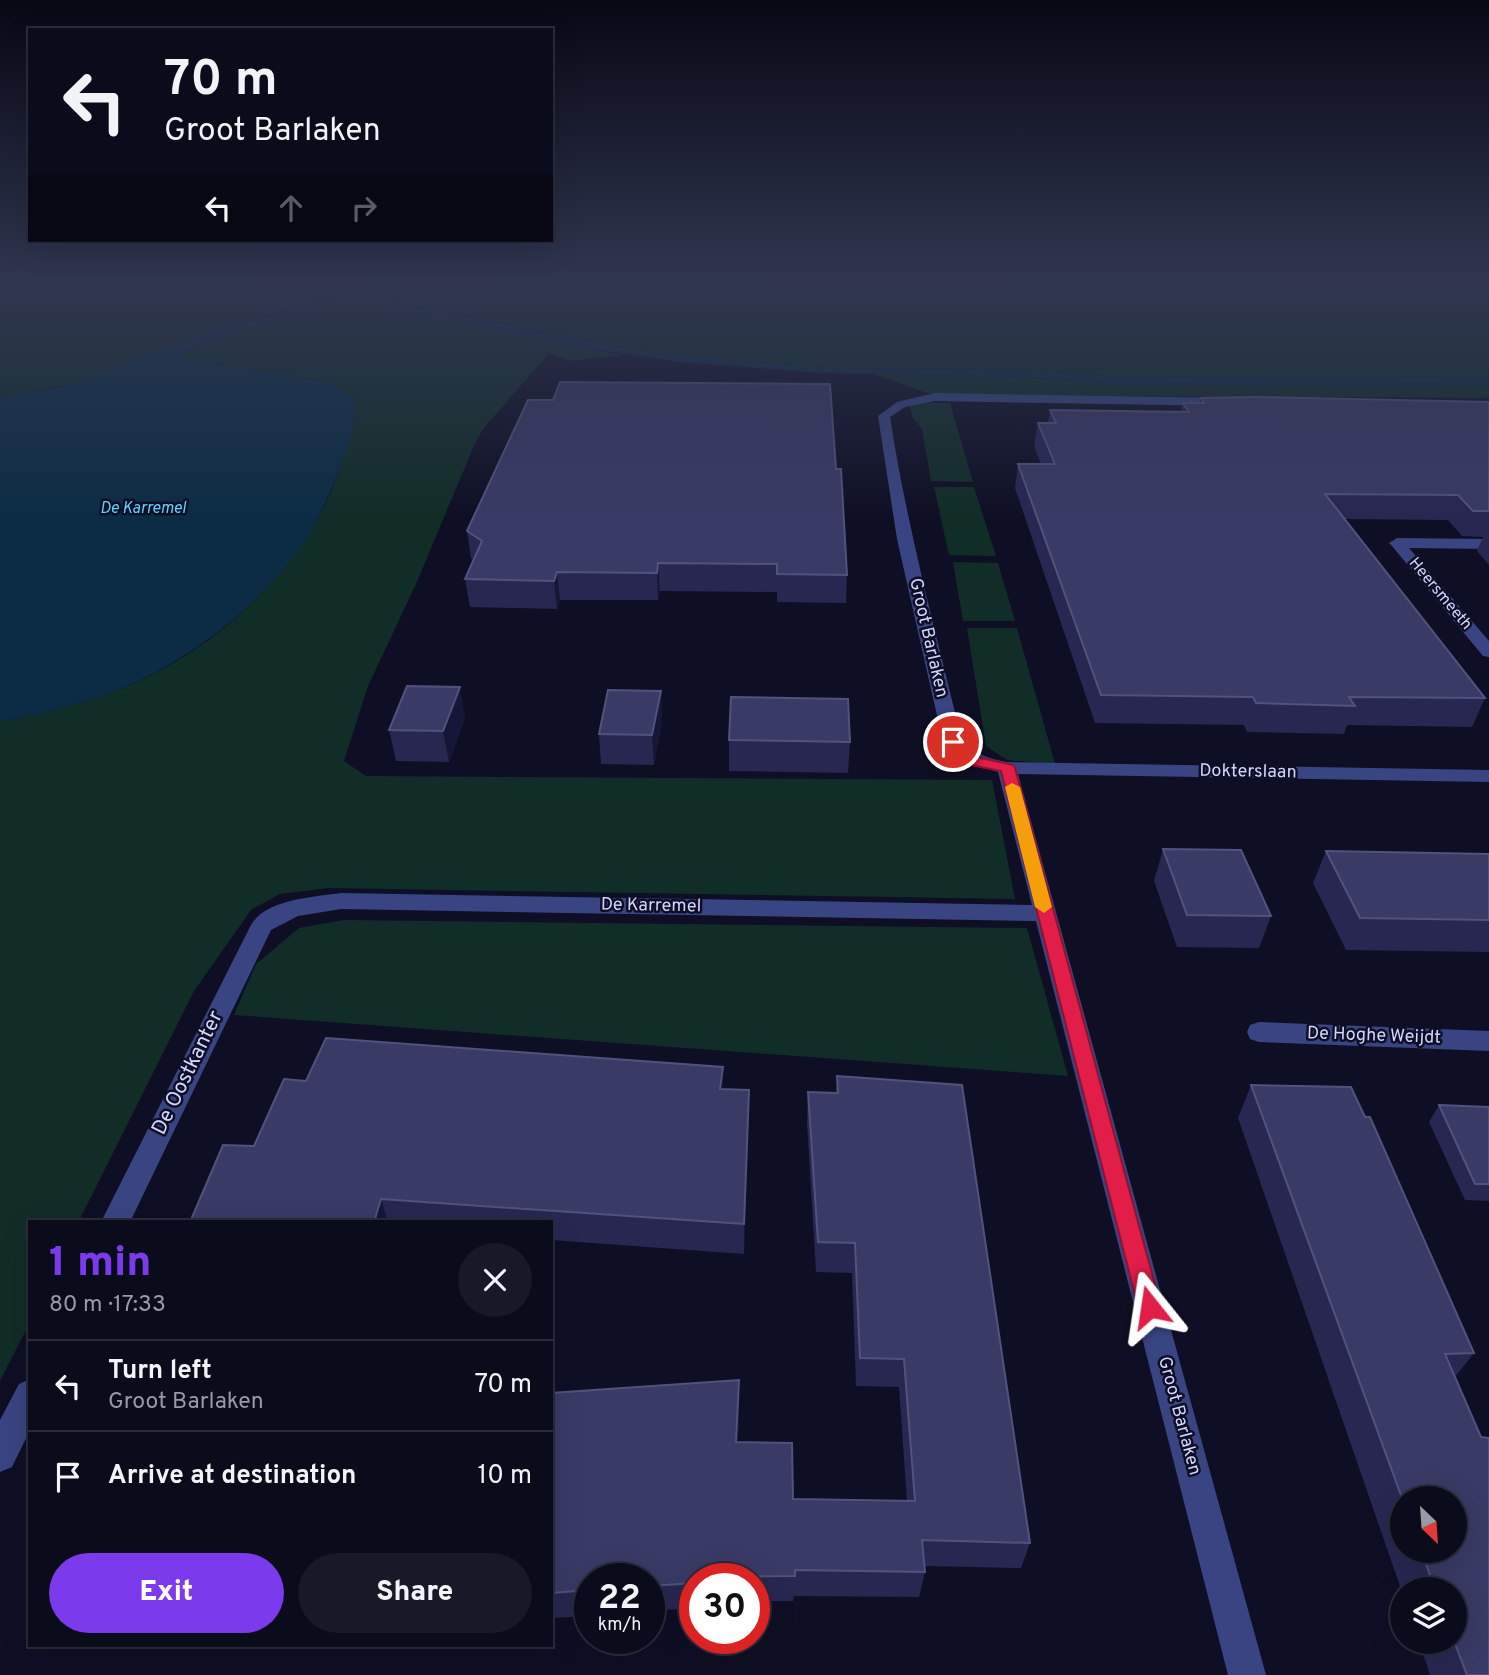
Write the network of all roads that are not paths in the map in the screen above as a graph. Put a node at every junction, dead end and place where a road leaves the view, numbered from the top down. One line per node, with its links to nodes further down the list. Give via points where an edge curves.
1 (1245, 402): 4 (street, Groot Barlaken, via 934,397 907,401 884,416 927,643 953,742 976,762)
2 (1489, 544): 3 (street, Heersmeeth, via 1397,543)
3 (1489, 652)
4 (1007, 768): 5 (street, Dokterslaan); 6 (street, Groot Barlaken)
5 (1489, 776)
6 (1045, 913): 7 (street, De Karremel, via 341,901 294,907 276,913); 13 (street, Groot Barlaken)
7 (262, 925): 10 (street, De Oostkanter)
8 (1259, 1031): 9 (street, De Hoghe Weijdt)
9 (1489, 1041)
10 (116, 1220)
11 (28, 1399): 12 (street)
12 (0, 1455)
13 (1247, 1675)

